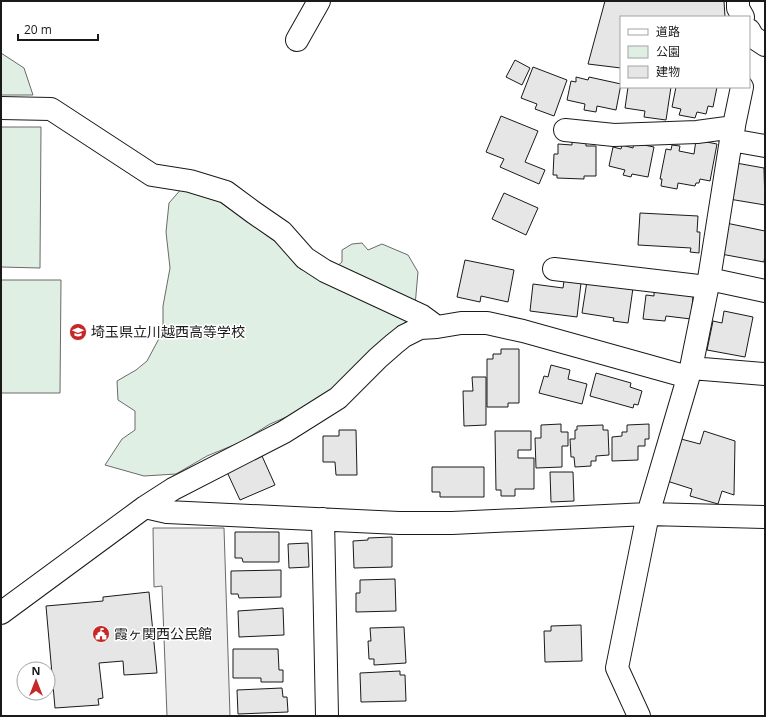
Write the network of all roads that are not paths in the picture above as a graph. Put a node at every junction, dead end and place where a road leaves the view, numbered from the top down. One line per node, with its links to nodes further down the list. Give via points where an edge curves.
1 (319, 1): 4 (street)
2 (738, 1): 3 (street)
3 (742, 16)
4 (297, 40)
5 (742, 88): 8 (street)
6 (1, 108): 13 (street, via 51,109 152,175 190,181 226,192 282,232 305,258 325,271 422,316)
7 (565, 130): 8 (street, via 622,135)
8 (733, 133): 9 (street); 11 (street)
9 (765, 146)
10 (554, 269): 11 (street)
11 (708, 283): 12 (street); 14 (street)
12 (765, 291)
13 (437, 328): 14 (street, via 487,324); 16 (street, via 420,328 404,336 338,398 284,432 173,489)
14 (690, 373): 15 (street); 17 (street)
15 (765, 374)
16 (145, 507): 19 (street, via 167,512); 20 (street)
17 (648, 514): 18 (street); 19 (street, via 452,523); 22 (street, via 617,668)
18 (765, 517)
19 (322, 519): 21 (street)
20 (1, 613)
21 (327, 716)
22 (638, 716)

